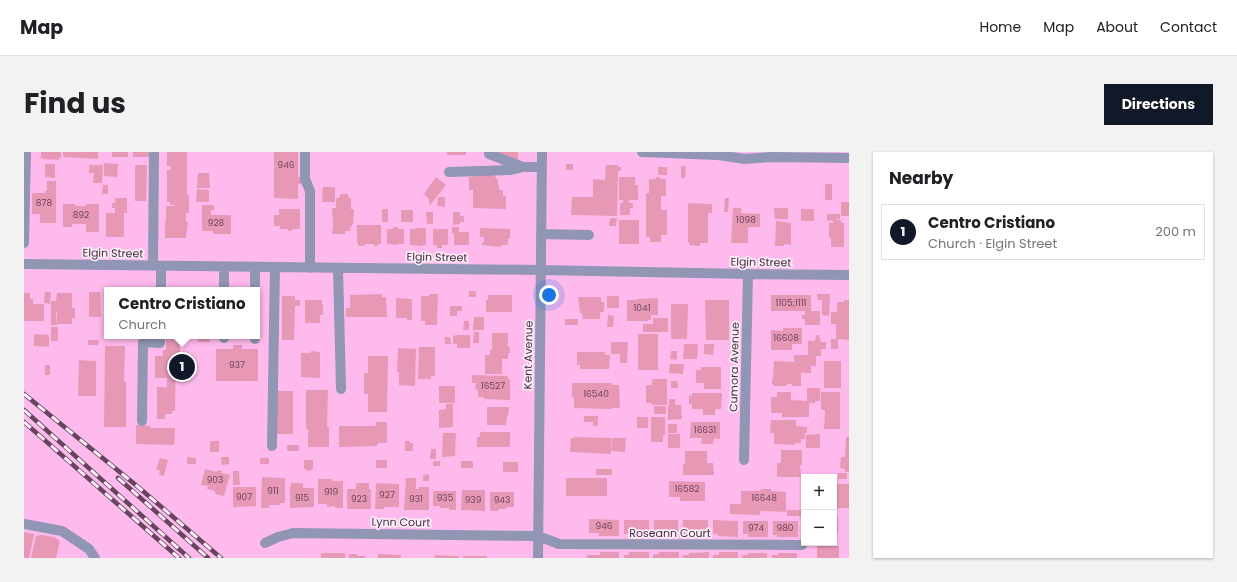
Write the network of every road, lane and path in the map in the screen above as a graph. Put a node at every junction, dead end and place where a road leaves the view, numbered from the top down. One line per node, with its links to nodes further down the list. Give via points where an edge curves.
1 (26, 152): 13 (street)
2 (154, 152): 15 (street)
3 (305, 152): 19 (street, via 305,179 310,191)
4 (489, 152): 8 (street)
5 (542, 152): 9 (street, Kent Avenue)
6 (642, 152): 7 (street, via 718,155 745,159)
7 (849, 158)
8 (523, 167): 9 (street); 10 (street, via 511,170)
9 (542, 167): 11 (street, Kent Avenue)
10 (449, 172)
11 (541, 234): 12 (street); 21 (street, Kent Avenue)
12 (589, 235)
13 (24, 243)
14 (24, 264): 15 (street, Elgin Street)
15 (157, 266): 16 (street, Elgin Street); 24 (street)
16 (224, 267): 17 (street, Elgin Street); 25 (street)
17 (255, 267): 18 (street, Elgin Street); 26 (street)
18 (275, 267): 19 (street, Elgin Street); 30 (street)
19 (310, 268): 20 (street, Elgin Street)
20 (338, 268): 21 (street, Elgin Street); 28 (street)
21 (541, 270): 22 (street, Elgin Street); 33 (street, Kent Avenue)
22 (748, 274): 23 (street, Elgin Street); 31 (street, Cumora Avenue)
23 (849, 275)
24 (160, 287)
25 (224, 287)
26 (255, 287)
27 (160, 339): 29 (street, via 160,342 143,342)
28 (341, 389)
29 (142, 422)
30 (272, 446)
31 (744, 460)
32 (24, 524): 36 (street, via 62,531 89,549)
33 (538, 536): 34 (street, Lynn Court, via 293,533); 35 (street, Roseann Court, via 559,544); 37 (street, Kent Avenue)
34 (264, 543)
35 (801, 545)
36 (95, 558)
37 (538, 558)

